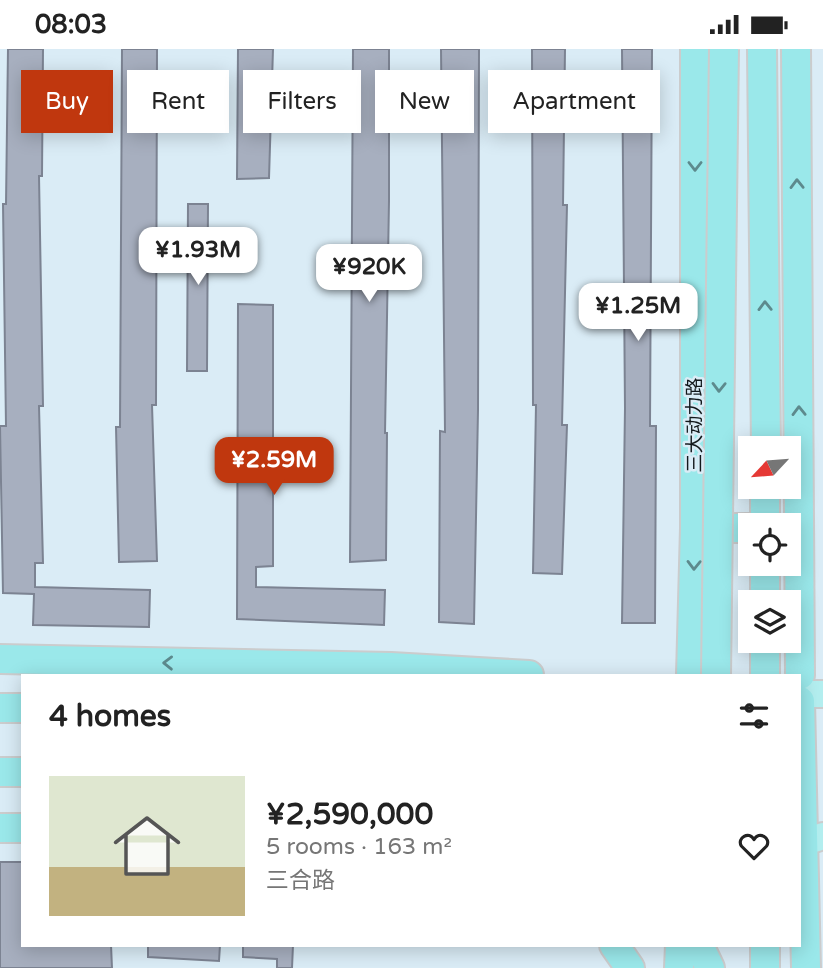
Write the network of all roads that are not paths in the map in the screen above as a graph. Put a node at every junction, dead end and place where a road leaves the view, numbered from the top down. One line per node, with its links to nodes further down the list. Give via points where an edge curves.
1 (695, 49): 7 (highway, 三大动力路, one-way to 7)
2 (724, 49): 14 (highway, one-way to 14, bridge)
3 (762, 49): 5 (highway, one-way to 3)
4 (796, 49): 6 (highway, one-way to 4)
5 (765, 436)
6 (795, 513)
7 (695, 528): 8 (highway); 13 (highway, 三大动力路, one-way to 13)
8 (738, 528)
9 (797, 576): 16 (highway)
10 (765, 653): 15 (highway)
11 (0, 659): 12 (highway, one-way to 11)
12 (513, 674)
13 (691, 674)
14 (716, 674)
15 (765, 674)
16 (800, 674)
17 (801, 694): 18 (main road)
18 (823, 694)
19 (0, 708): 20 (highway)
20 (21, 708)
21 (801, 716): 26 (highway)
22 (0, 772): 23 (highway)
23 (21, 772)
24 (0, 828): 25 (highway)
25 (21, 828)
26 (809, 840): 36 (highway)
27 (615, 947): 32 (highway)
28 (680, 947): 33 (highway)
29 (700, 947): 34 (highway)
30 (713, 947): 34 (highway)
31 (765, 947): 35 (highway)
32 (630, 968)
33 (679, 968)
34 (712, 968)
35 (765, 968)
36 (806, 968)

